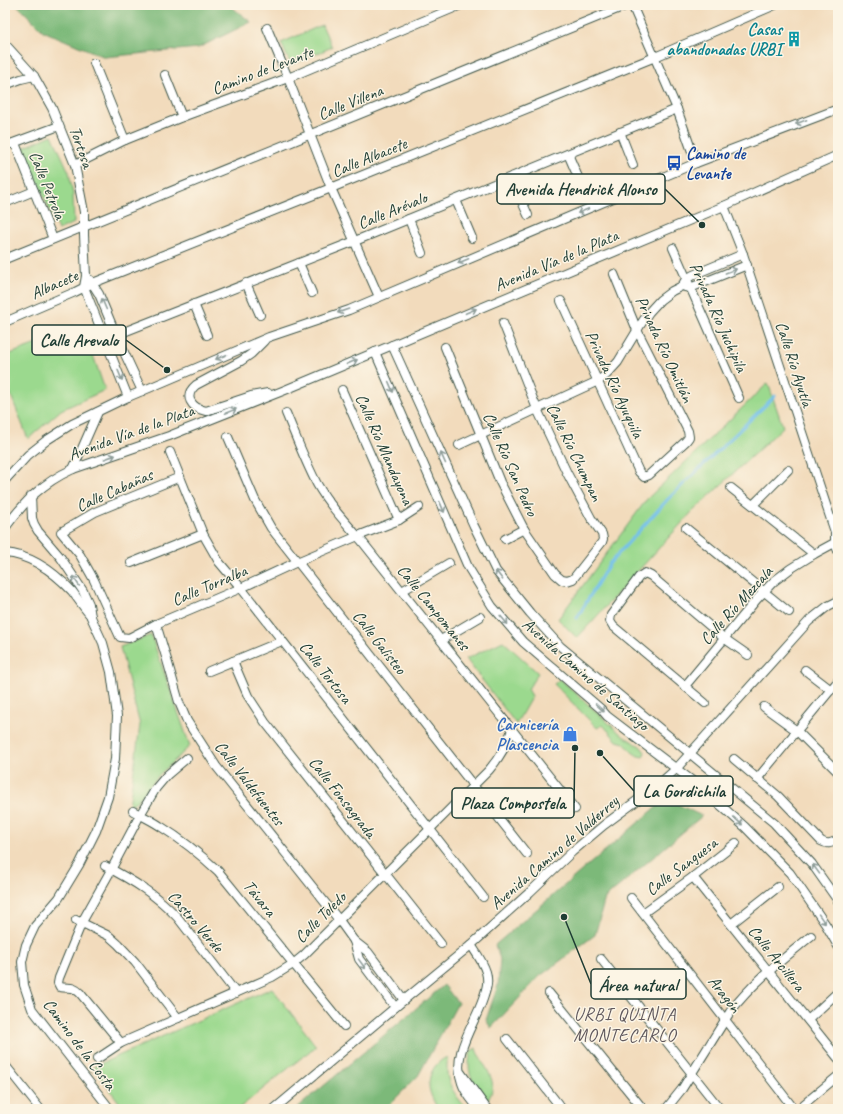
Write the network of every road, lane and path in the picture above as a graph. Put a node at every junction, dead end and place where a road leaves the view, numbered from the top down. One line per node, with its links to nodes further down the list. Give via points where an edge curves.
1 (461, 5): 11 (street, Camino de Levante)
2 (627, 5): 18 (street, Calle Villena)
3 (632, 5): 7 (street)
4 (775, 5): 7 (street)
5 (267, 28): 11 (street)
6 (5, 44): 10 (street, Tortosa)
7 (656, 57): 13 (street); 29 (street, Calle Albacete)
8 (94, 63): 19 (street)
9 (165, 75): 15 (street)
10 (34, 76): 12 (street); 16 (street, Tortosa)
11 (288, 78): 15 (street, Camino de Levante); 18 (street)
12 (5, 85)
13 (677, 109): 17 (street, Calle Arévalo); 24 (street)
14 (838, 110): 24 (street, Avenida Vía de la Plata, one-way to 24, via 824,113)
15 (182, 117): 19 (street, Camino de Levante)
16 (59, 126): 20 (street); 25 (street, Tortosa)
17 (620, 132): 22 (street, Calle Arévalo); 26 (street)
18 (310, 135): 29 (street); 36 (street, Calle Villena)
19 (125, 140): 25 (street, Camino de Levante)
20 (15, 143): 21 (street); 30 (street, Calle Petrola)
21 (5, 146)
22 (568, 154): 27 (street, Calle Arévalo); 28 (street)
23 (838, 155): 33 (street, Avenida Vía de la Plata)
24 (696, 163): 53 (street, Avenida Vía de la Plata, one-way to 53)
25 (75, 165): 36 (street, Tortosa, via 84,212)
26 (633, 165)
27 (511, 177): 31 (street, Calle Arévalo); 34 (street)
28 (581, 184)
29 (331, 188): 39 (street); 48 (street, Calle Albacete)
30 (34, 191): 32 (street); 38 (street, Calle Petrola)
31 (456, 200): 35 (street, Calle Arévalo); 37 (street)
32 (5, 203)
33 (724, 206): 42 (street, Calle Río Ayutla); 63 (street, Avenida Vía de la Plata, one-way to 33)
34 (528, 215)
35 (409, 219): 39 (street, Calle Arévalo); 41 (street)
36 (84, 227): 38 (street, Calle Villena); 47 (street, Tortosa)
37 (472, 238)
38 (53, 239): 43 (street, Calle Villena)
39 (355, 241): 44 (street, Calle Arévalo); 53 (street)
40 (673, 248): 50 (street, Privada Río Juchipila)
41 (422, 253)
42 (743, 254): 45 (street, Calle Río Ayutla); 50 (street, via 728,259)
43 (5, 259)
44 (299, 263): 49 (street, Calle Arévalo); 52 (street)
45 (747, 265): 50 (street, one-way to 45); 95 (street, Calle Río Ayutla)
46 (614, 274): 59 (street, Privada Río Omitlán)
47 (86, 276): 48 (street); 51 (street, Tortosa)
48 (93, 283): 51 (street, Albacete); 60 (street, one-way to 48)
49 (246, 283): 55 (street, Calle Arévalo); 56 (street)
50 (686, 284): 59 (street, via 660,300); 71 (street, Privada Río Juchipila)
51 (84, 287): 57 (street, Albacete); 70 (street, one-way to 70)
52 (312, 293)
53 (379, 297): 62 (street, Avenida Vía de la Plata, one-way to 62)
54 (561, 301): 66 (street, Privada Río Ayuquila)
55 (194, 304): 60 (street, Calle Arévalo); 61 (street)
56 (260, 315)
57 (5, 322)
58 (503, 323): 72 (street, Calle Río Chumpan)
59 (637, 330): 66 (street, via 618,362); 82 (street, Privada Río Omitlán, via 689,437)
60 (116, 335): 69 (street)
61 (207, 335)
62 (270, 337): 67 (street, Avenida Vía de la Plata, via 241,361 191,389 190,402 200,410 206,411 251,396); 69 (street, Avenida Vía de la Plata, one-way to 69)
63 (392, 345): 65 (street, Avenida Vía de la Plata); 126 (street, Avenida Camino de Santiago, one-way to 63, via 560,646 496,571)
64 (445, 347): 75 (street, Calle Río San Pedro)
65 (375, 352): 67 (street, Avenida Vía de la Plata, one-way to 65); 129 (street, Avenida Camino de Santiago, one-way to 129, via 468,567 492,606 522,642 607,716)
66 (598, 381): 72 (street); 82 (street, Privada Río Ayuquila, via 639,472)
67 (285, 390): 79 (street, Avenida Vía de la Plata, one-way to 67, via 169,436)
68 (342, 390): 88 (street, Calle Río Mandayona)
69 (142, 391): 70 (street, Avenida Vía de la Plata)
70 (128, 397): 73 (street, Avenida Vía de la Plata)
71 (739, 398)
72 (537, 409): 75 (street); 103 (street, Calle Río Chumpan, via 567,473 603,539 572,579)
73 (98, 412): 79 (street); 83 (street, Avenida Vía de la Plata, via 47,440 28,455)
74 (286, 413): 94 (street, Calle Campomanes, via 318,484 336,511)
75 (481, 435): 77 (street); 91 (street, Calle Río San Pedro, via 500,482)
76 (228, 436): 100 (street, Calle Galisteo, via 255,500 281,541)
77 (459, 445)
78 (170, 452): 81 (street, Calle Tortosa)
79 (73, 469): 85 (street, Avenida Vía de la Plata, via 59,475)
80 (788, 470): 86 (street)
81 (180, 477): 92 (street, Calle Cabañas, via 95,512); 93 (street, Calle Tortosa)
82 (644, 477)
83 (5, 480)
84 (731, 488): 86 (street)
85 (31, 496): 89 (street, Avenida Vía de la Plata); 109 (street, Camino de la Costa, one-way to 85, via 83,591 34,524)
86 (753, 505): 99 (street)
87 (419, 507): 88 (street, Calle Torralba)
88 (399, 520): 94 (street, Calle Torralba)
89 (5, 528)
90 (686, 528): 106 (street)
91 (524, 529): 96 (street); 103 (street, Calle Río San Pedro, via 554,574)
92 (61, 532): 111 (street, Calle Torralba, via 80,555 120,637 129,638)
93 (203, 534): 101 (street); 104 (street, Calle Tortosa, via 219,562)
94 (358, 536): 100 (street, Calle Torralba); 105 (street, Calle Campomanes)
95 (836, 538): 97 (street, Calle Río Ayutla); 99 (street, Calle Río Mezcala)
96 (505, 539)
97 (838, 551)
98 (5, 553): 109 (street, Camino de la Costa, via 32,560 45,568 72,591)
99 (814, 554): 106 (street, Calle Río Mezcala, via 790,569)
100 (298, 562): 104 (street, Calle Torralba); 132 (street, Calle Galisteo)
101 (131, 563)
102 (449, 563): 105 (street)
103 (567, 581)
104 (241, 588): 111 (street, Calle Torralba); 114 (street, Calle Tortosa)
105 (402, 591): 113 (street, Calle Campomanes)
106 (764, 592): 108 (street); 112 (street, Calle Río Mezcala)
107 (838, 601): 126 (street, Avenida Camino de Valderrey, via 809,621)
108 (789, 612)
109 (91, 617): 176 (street, Camino de la Costa, via 111,672 117,716 115,759 108,797 96,831 79,865 59,898 35,926 26,945 22,962 24,985 32,1009)
110 (480, 617): 113 (street)
111 (156, 624): 147 (street, Calle Valdefuentes, via 179,702 196,735 216,766)
112 (725, 639): 115 (street); 120 (street, Calle Río Mezcala); 120 (street, via 651,576 645,573 640,577 611,615 610,621)
113 (441, 640): 124 (street, Calle Campomanes)
114 (282, 641): 116 (street); 135 (street, Calle Tortosa)
115 (748, 655)
116 (233, 661): 118 (street); 140 (street, Calle Fonsagrada, via 259,714)
117 (805, 670): 121 (street)
118 (209, 671)
119 (838, 681): 121 (street)
120 (685, 686): 122 (street)
121 (830, 690): 125 (street)
122 (705, 703)
123 (764, 707): 125 (street)
124 (512, 730): 132 (street, Calle Toledo, via 496,761); 133 (street, Calle Campomanes)
125 (797, 731): 130 (street); 131 (street)
126 (690, 754): 129 (street, Avenida Camino de Valderrey); 145 (street, Avenida Camino de Santiago, one-way to 126, via 812,864 774,823)
127 (187, 758): 134 (street, via 167,775)
128 (734, 759): 131 (street)
129 (676, 769): 153 (street, Avenida Camino de Valderrey, via 572,852); 154 (street, Avenida Camino de Santiago, one-way to 154, via 745,827 790,873)
130 (838, 772)
131 (758, 779): 136 (street, via 821,841 826,844)
132 (474, 786): 135 (street, Calle Toledo); 138 (street, Calle Galisteo)
133 (576, 809)
134 (136, 813): 139 (street); 156 (street, Távara, via 180,839 218,871)
135 (430, 829): 140 (street, Calle Toledo); 143 (street, Calle Tortosa)
136 (838, 840)
137 (736, 843): 141 (street, Calle Sanguesa)
138 (527, 854)
139 (108, 868): 148 (street); 159 (street, Castro Verde, via 139,885 168,907)
140 (385, 874): 147 (street, Calle Toledo); 152 (street, Calle Fonsagrada)
141 (693, 877): 146 (street, Calle Sanguesa); 149 (street, Calle Arcillera)
142 (778, 887): 149 (street)
143 (483, 897)
144 (631, 898): 146 (street, Aragón)
145 (838, 901)
146 (643, 913): 164 (street, Aragón)
147 (339, 920): 151 (street, Calle Valdefuentes); 156 (street, Calle Toledo)
148 (79, 921): 163 (street, via 118,944); 168 (street, via 58,983 60,987 76,989)
149 (731, 924): 157 (street, Calle Arcillera)
150 (811, 936): 157 (street)
151 (354, 941): 161 (street, Calle Valdefuentes, via 368,952); 162 (street, Calle Valdefuentes, one-way to 162, via 359,960)
152 (440, 944)
153 (471, 945): 161 (street, Avenida Camino de Valderrey); 172 (street, via 483,963 487,986 461,1050)
154 (838, 946)
155 (601, 959): 173 (street)
156 (293, 964): 159 (street, Calle Toledo, via 272,977); 166 (street, Távara)
157 (769, 972): 164 (street, via 739,1001); 165 (street, Calle Arcillera)
158 (838, 992): 165 (street)
159 (236, 993): 163 (street, Calle Toledo)
160 (549, 993): 181 (street)
161 (404, 1000): 162 (street, Avenida Camino de Valderrey)
162 (395, 1007): 177 (street, Avenida Camino de Valderrey)
163 (178, 1018): 168 (street, Calle Toledo)
164 (726, 1020): 173 (street); 184 (street, Aragón)
165 (808, 1020): 169 (street, Calle Arcillera)
166 (344, 1026)
167 (507, 1039): 180 (street)
168 (121, 1043): 170 (street, Calle Toledo)
169 (838, 1058)
170 (97, 1059)
171 (5, 1065): 175 (street)
172 (459, 1071): 178 (street, via 462,1086); 179 (street)
173 (692, 1074): 182 (street); 183 (street)
174 (838, 1076): 185 (street)
175 (40, 1109)
176 (110, 1109)
177 (274, 1109)
178 (479, 1109)
179 (487, 1109)
180 (562, 1109)
181 (643, 1109)
182 (666, 1109)
183 (720, 1109)
184 (794, 1109)
185 (798, 1109)

